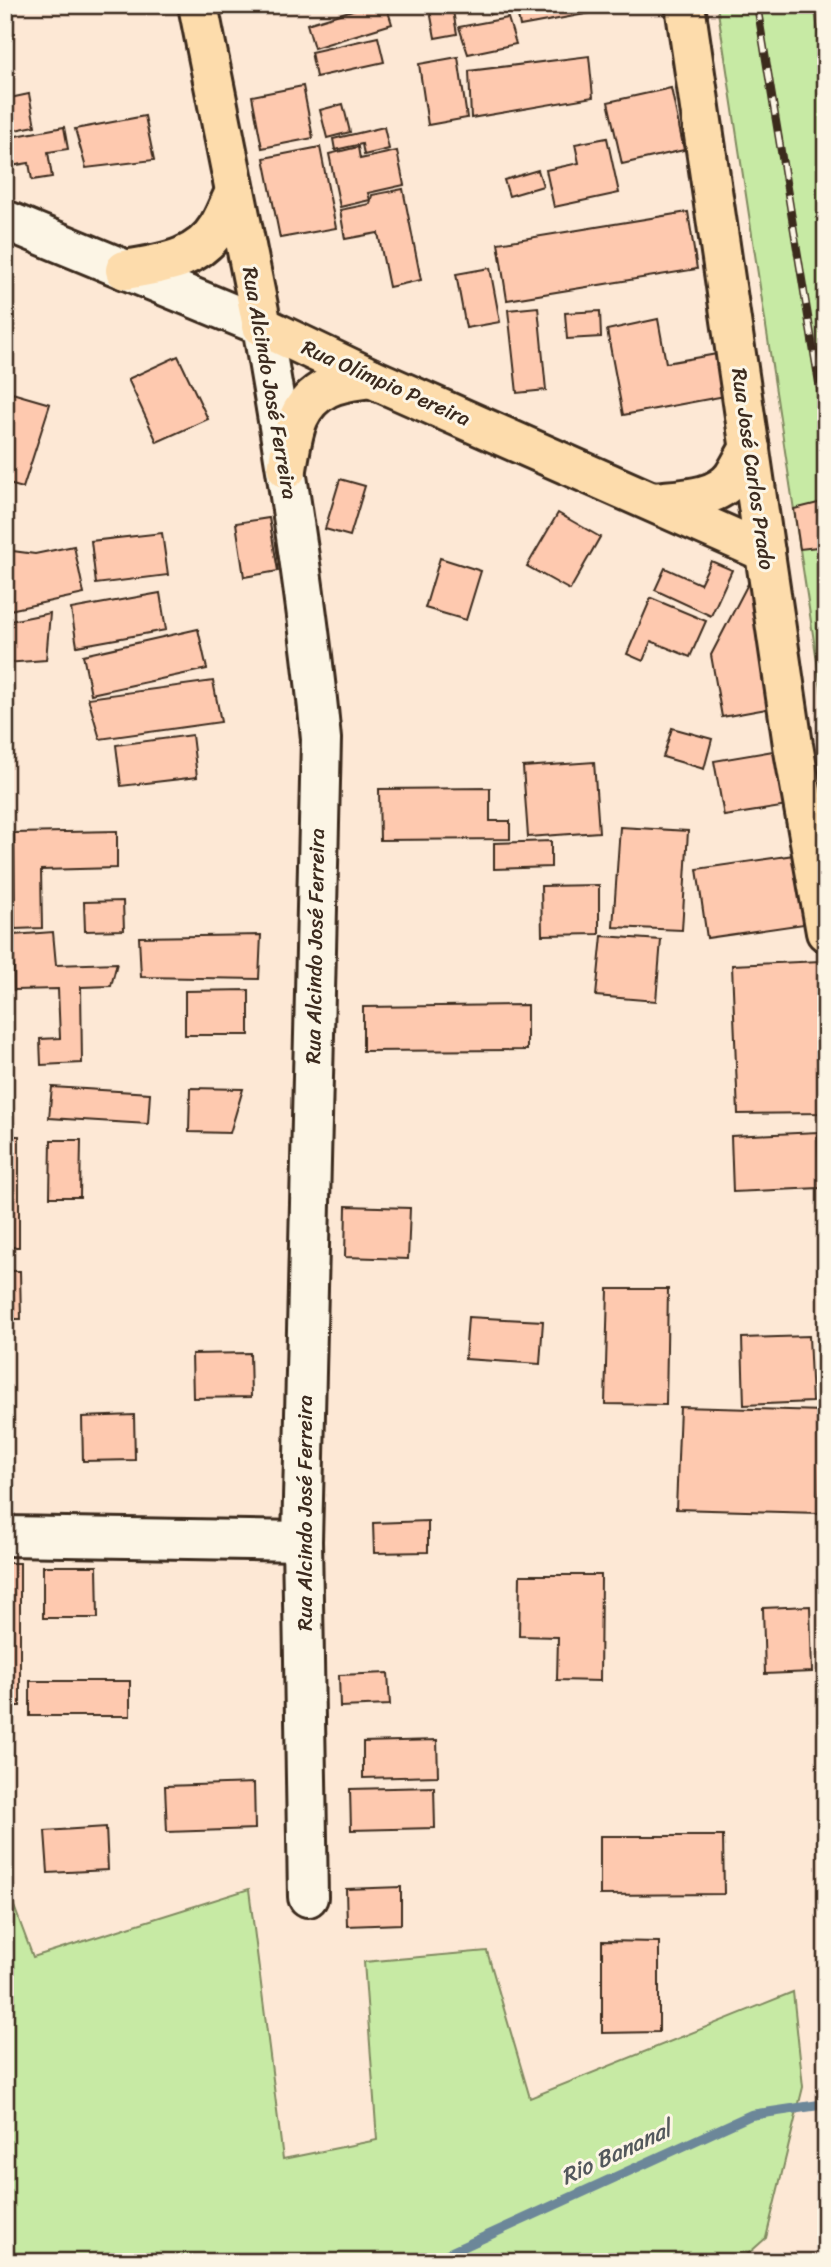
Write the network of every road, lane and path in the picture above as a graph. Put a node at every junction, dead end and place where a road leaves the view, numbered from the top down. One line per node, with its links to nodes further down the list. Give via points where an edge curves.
1 (198, 5): 3 (main road, Rua Alcindo José Ferreira)
2 (685, 5): 8 (main road, Rua José Carlos Prado)
3 (235, 192): 5 (main road, via 218,229 202,248 174,261); 6 (main road, Rua Alcindo José Ferreira)
4 (5, 220): 5 (street, Rua Olímpio Pereira)
5 (125, 271): 6 (street, Rua Olímpio Pereira)
6 (262, 326): 7 (main road, Rua Olímpio Pereira); 9 (street, Rua Alcindo José Ferreira)
7 (371, 377): 9 (main road, via 328,387 304,404); 10 (main road, Rua Olímpio Pereira)
8 (750, 448): 10 (main road, via 732,479 715,491); 11 (main road, Rua José Carlos Prado)
9 (287, 469): 14 (street, Rua Alcindo José Ferreira, via 321,739)
10 (654, 502): 11 (main road, Rua Olímpio Pereira)
11 (765, 552): 12 (main road, Rua José Carlos Prado)
12 (826, 932)
13 (5, 1536): 14 (street)
14 (302, 1541): 15 (street, Rua Alcindo José Ferreira)
15 (308, 1897)

